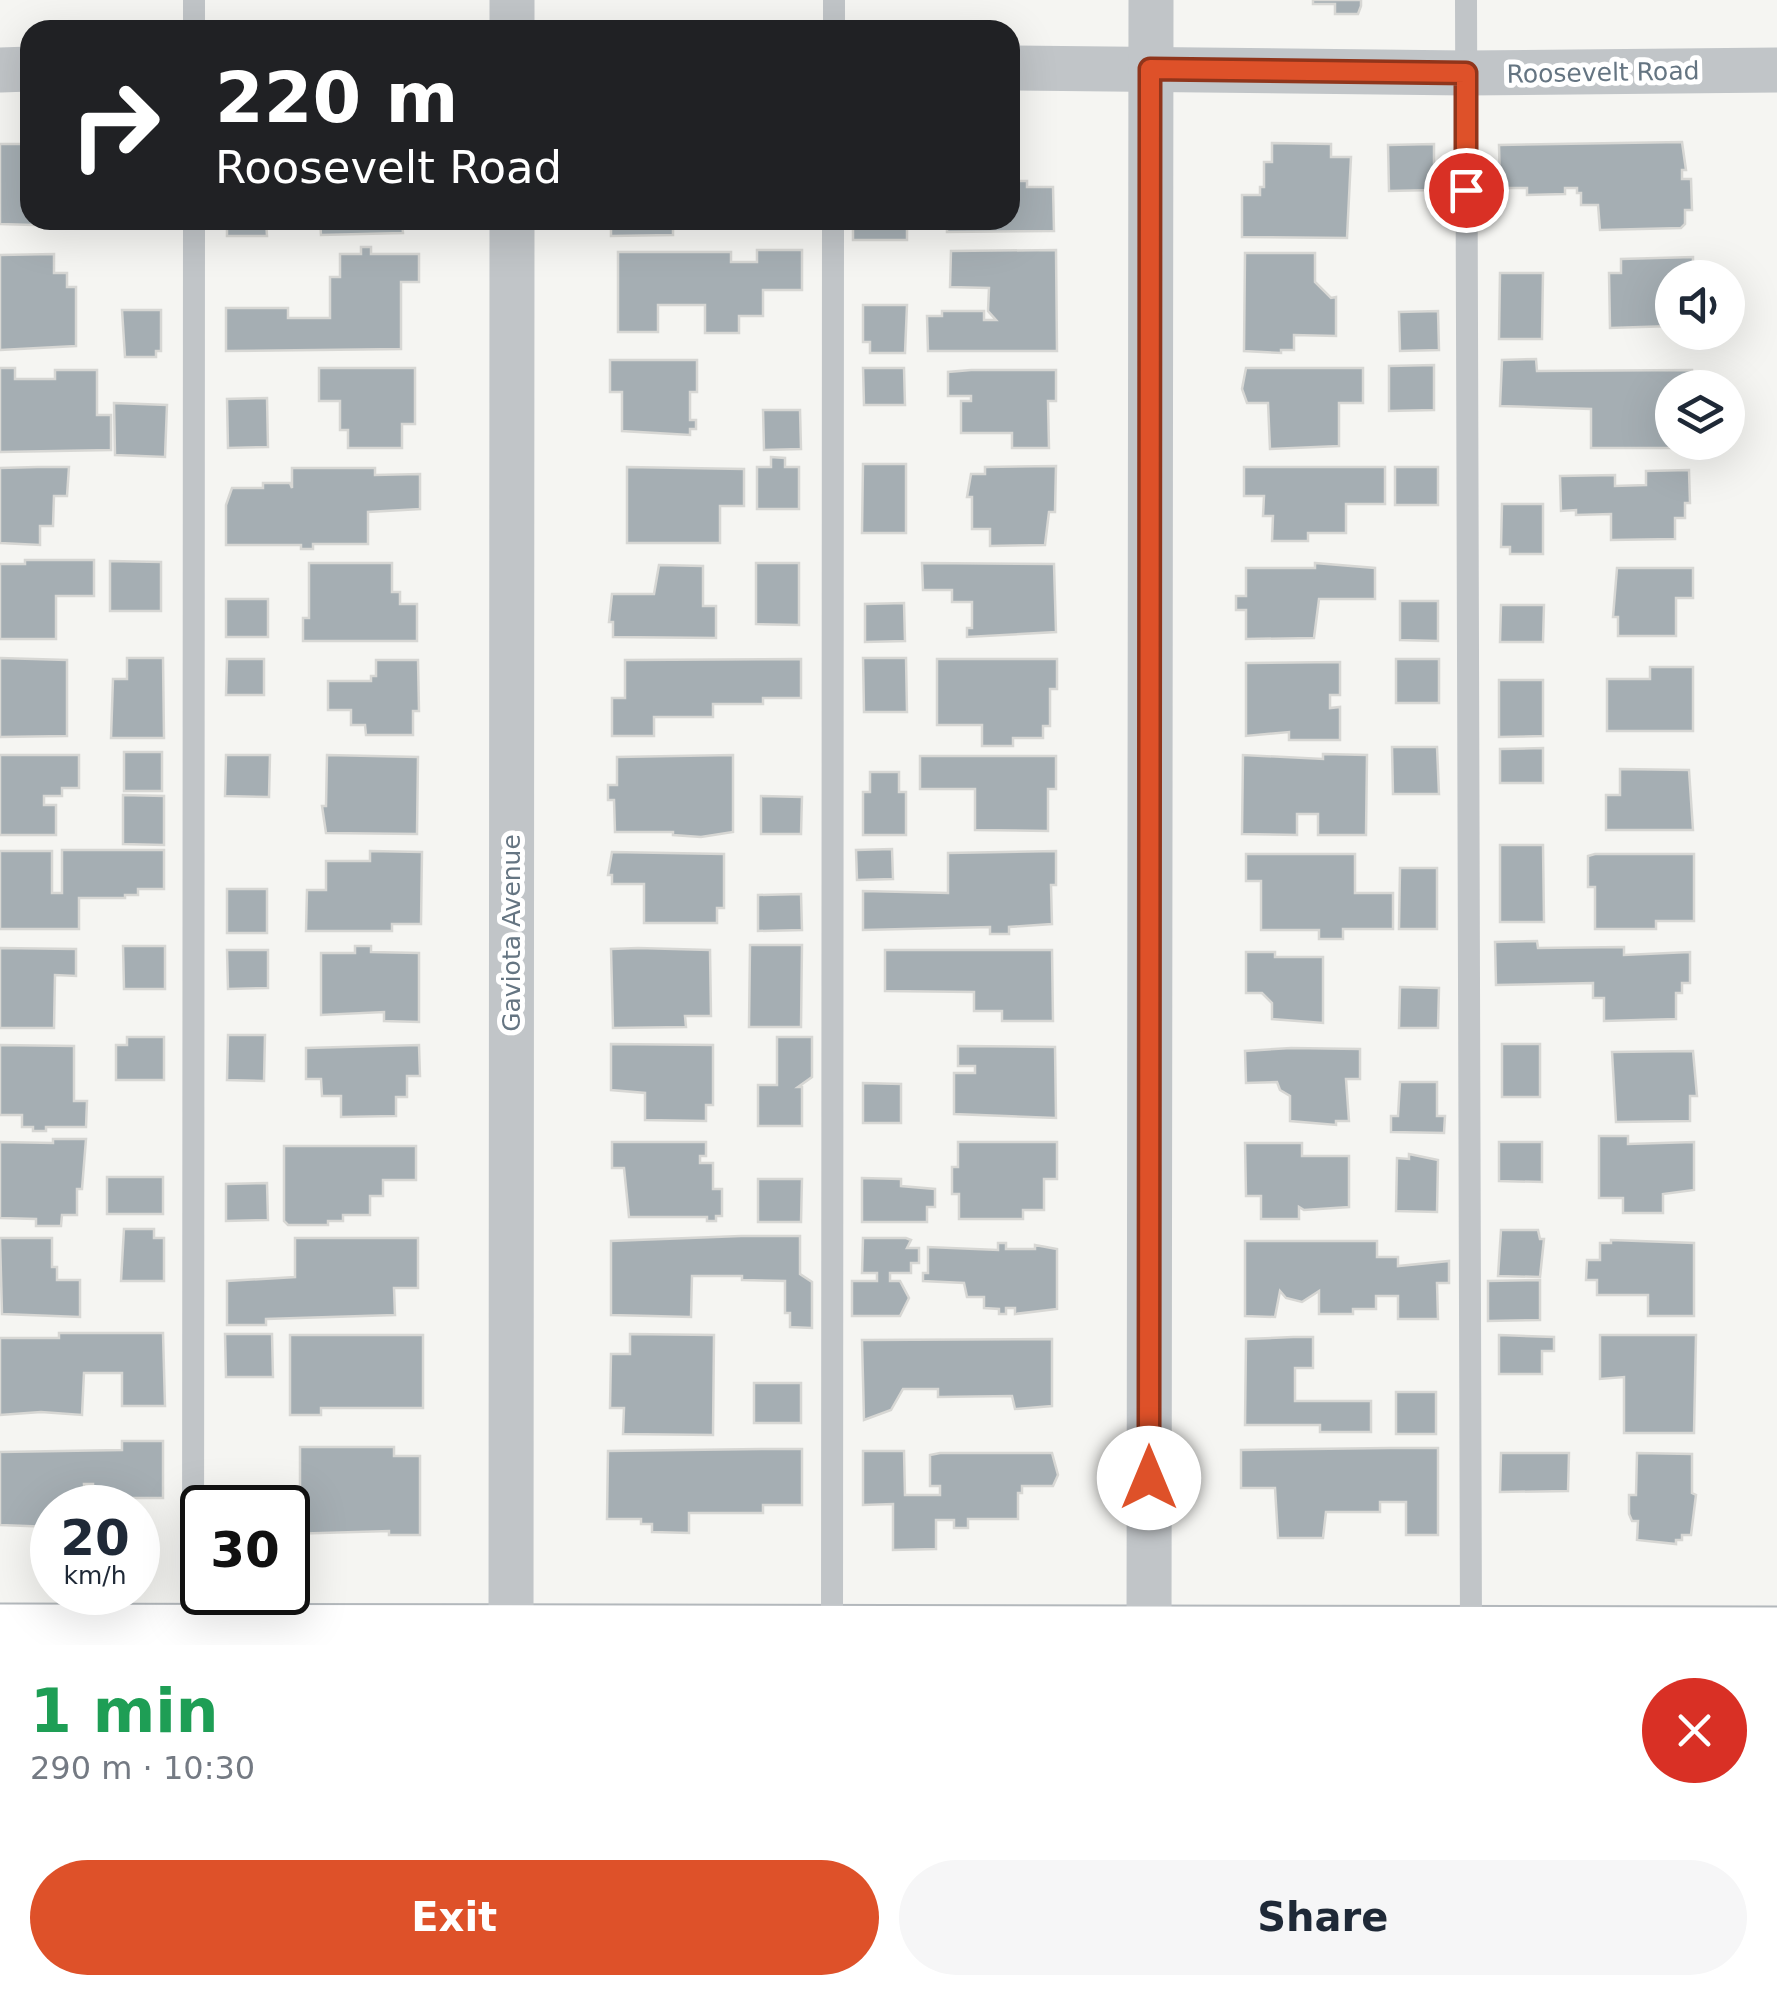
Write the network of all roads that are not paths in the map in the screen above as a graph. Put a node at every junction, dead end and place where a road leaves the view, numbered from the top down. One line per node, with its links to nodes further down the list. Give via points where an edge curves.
1 (1151, 0): 4 (street)
2 (1466, 0): 6 (lane)
3 (1020, 68): 4 (street, Roosevelt Road)
4 (1150, 69): 6 (street, Roosevelt Road); 15 (street)
5 (1777, 70): 6 (street, Roosevelt Road)
6 (1466, 73): 16 (lane)
7 (194, 230): 12 (lane)
8 (512, 230): 13 (street, Gaviota Avenue)
9 (833, 230): 14 (lane)
10 (0, 1632): 12 (street)
11 (1777, 1635): 16 (street)
12 (193, 1638): 13 (street)
13 (510, 1639): 14 (street)
14 (832, 1639): 15 (street)
15 (1149, 1640): 16 (street)
16 (1471, 1641)

